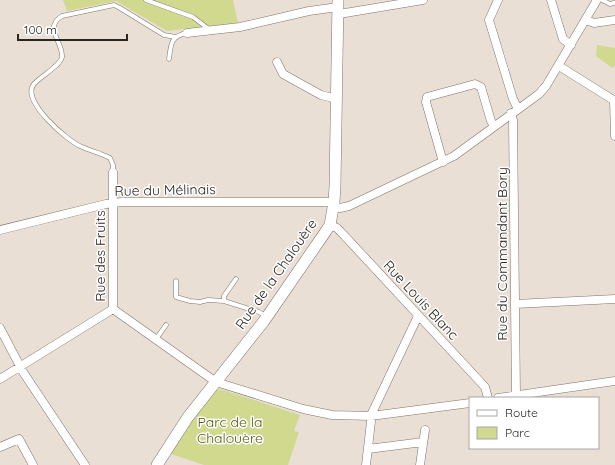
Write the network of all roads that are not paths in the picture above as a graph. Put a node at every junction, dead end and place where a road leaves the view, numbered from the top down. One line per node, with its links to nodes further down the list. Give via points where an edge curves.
1 (146, 0): 11 (lane, via 193,17)
2 (423, 0): 8 (street)
3 (498, 0): 20 (street, Rue du Commandant Bory, via 489,20)
4 (551, 0): 14 (street, via 563,39)
5 (597, 0): 9 (street, Rue du Mélinais)
6 (602, 0): 7 (lane)
7 (614, 3)
8 (338, 7): 11 (street); 18 (street, Rue de la Chalouère)
9 (586, 20): 10 (street, via 594,23); 14 (street, Rue du Mélinais)
10 (615, 20)
11 (210, 30): 12 (street)
12 (187, 33): 13 (lane)
13 (176, 37): 15 (lane, via 171,44); 24 (lane, via 164,35 114,5 62,16 54,24 61,59 34,84 31,96 51,124 73,142 110,158)
14 (571, 45): 17 (street, Rue du Mélinais)
15 (170, 60)
16 (277, 62): 18 (street, via 281,72 286,76 321,95)
17 (559, 66): 19 (street); 20 (street, Rue du Mélinais, via 542,91)
18 (337, 98): 26 (street, Rue de la Chalouère)
19 (614, 101): 22 (street)
20 (515, 111): 21 (street, Rue du Mélinais); 33 (street, Rue du Commandant Bory)
21 (494, 126): 23 (street, Rue du Mélinais); 23 (street, via 481,87 475,84 427,96 426,102)
22 (615, 136)
23 (443, 162): 26 (street, Rue du Mélinais, via 349,206 340,208)
24 (113, 172): 25 (street, Rue des Fruits)
25 (113, 202): 26 (street, Rue du Mélinais); 28 (street, Rue du Mélinais); 34 (street, Rue des Fruits)
26 (334, 204): 27 (street, Rue de la Chalouère)
27 (330, 225): 35 (street, Rue Louis Blanc, via 339,229); 36 (street, Rue de la Chalouère)
28 (0, 230)
29 (236, 279): 32 (lane, via 224,296)
30 (176, 281): 32 (lane, via 176,297 200,302)
31 (615, 300): 33 (street)
32 (224, 301): 36 (lane)
33 (515, 304): 44 (street, Rue du Commandant Bory)
34 (113, 309): 39 (street, Rue des Fruits); 40 (street)
35 (418, 316): 45 (street, Rue Louis Blanc, via 485,387); 48 (street)
36 (267, 317): 43 (street, Rue de la Chalouère)
37 (166, 325): 39 (lane)
38 (0, 328): 40 (street)
39 (156, 339): 43 (street, Rue des Fruits)
40 (20, 366): 41 (street); 54 (street)
41 (0, 379)
42 (615, 381): 44 (street)
43 (216, 382): 48 (street, Rue des Fruits, via 308,411 332,415); 55 (street, Rue de la Chalouère, via 188,417)
44 (516, 395): 46 (street)
45 (488, 397)
46 (504, 397)
47 (469, 403): 48 (street, Rue des Fruits)
48 (371, 416): 52 (street)
49 (425, 430): 50 (street)
50 (423, 442): 52 (street); 57 (street)
51 (0, 447): 53 (street, via 19,439)
52 (368, 449): 56 (street)
53 (32, 465)
54 (85, 465)
55 (157, 465)
56 (366, 465)
57 (420, 465)

